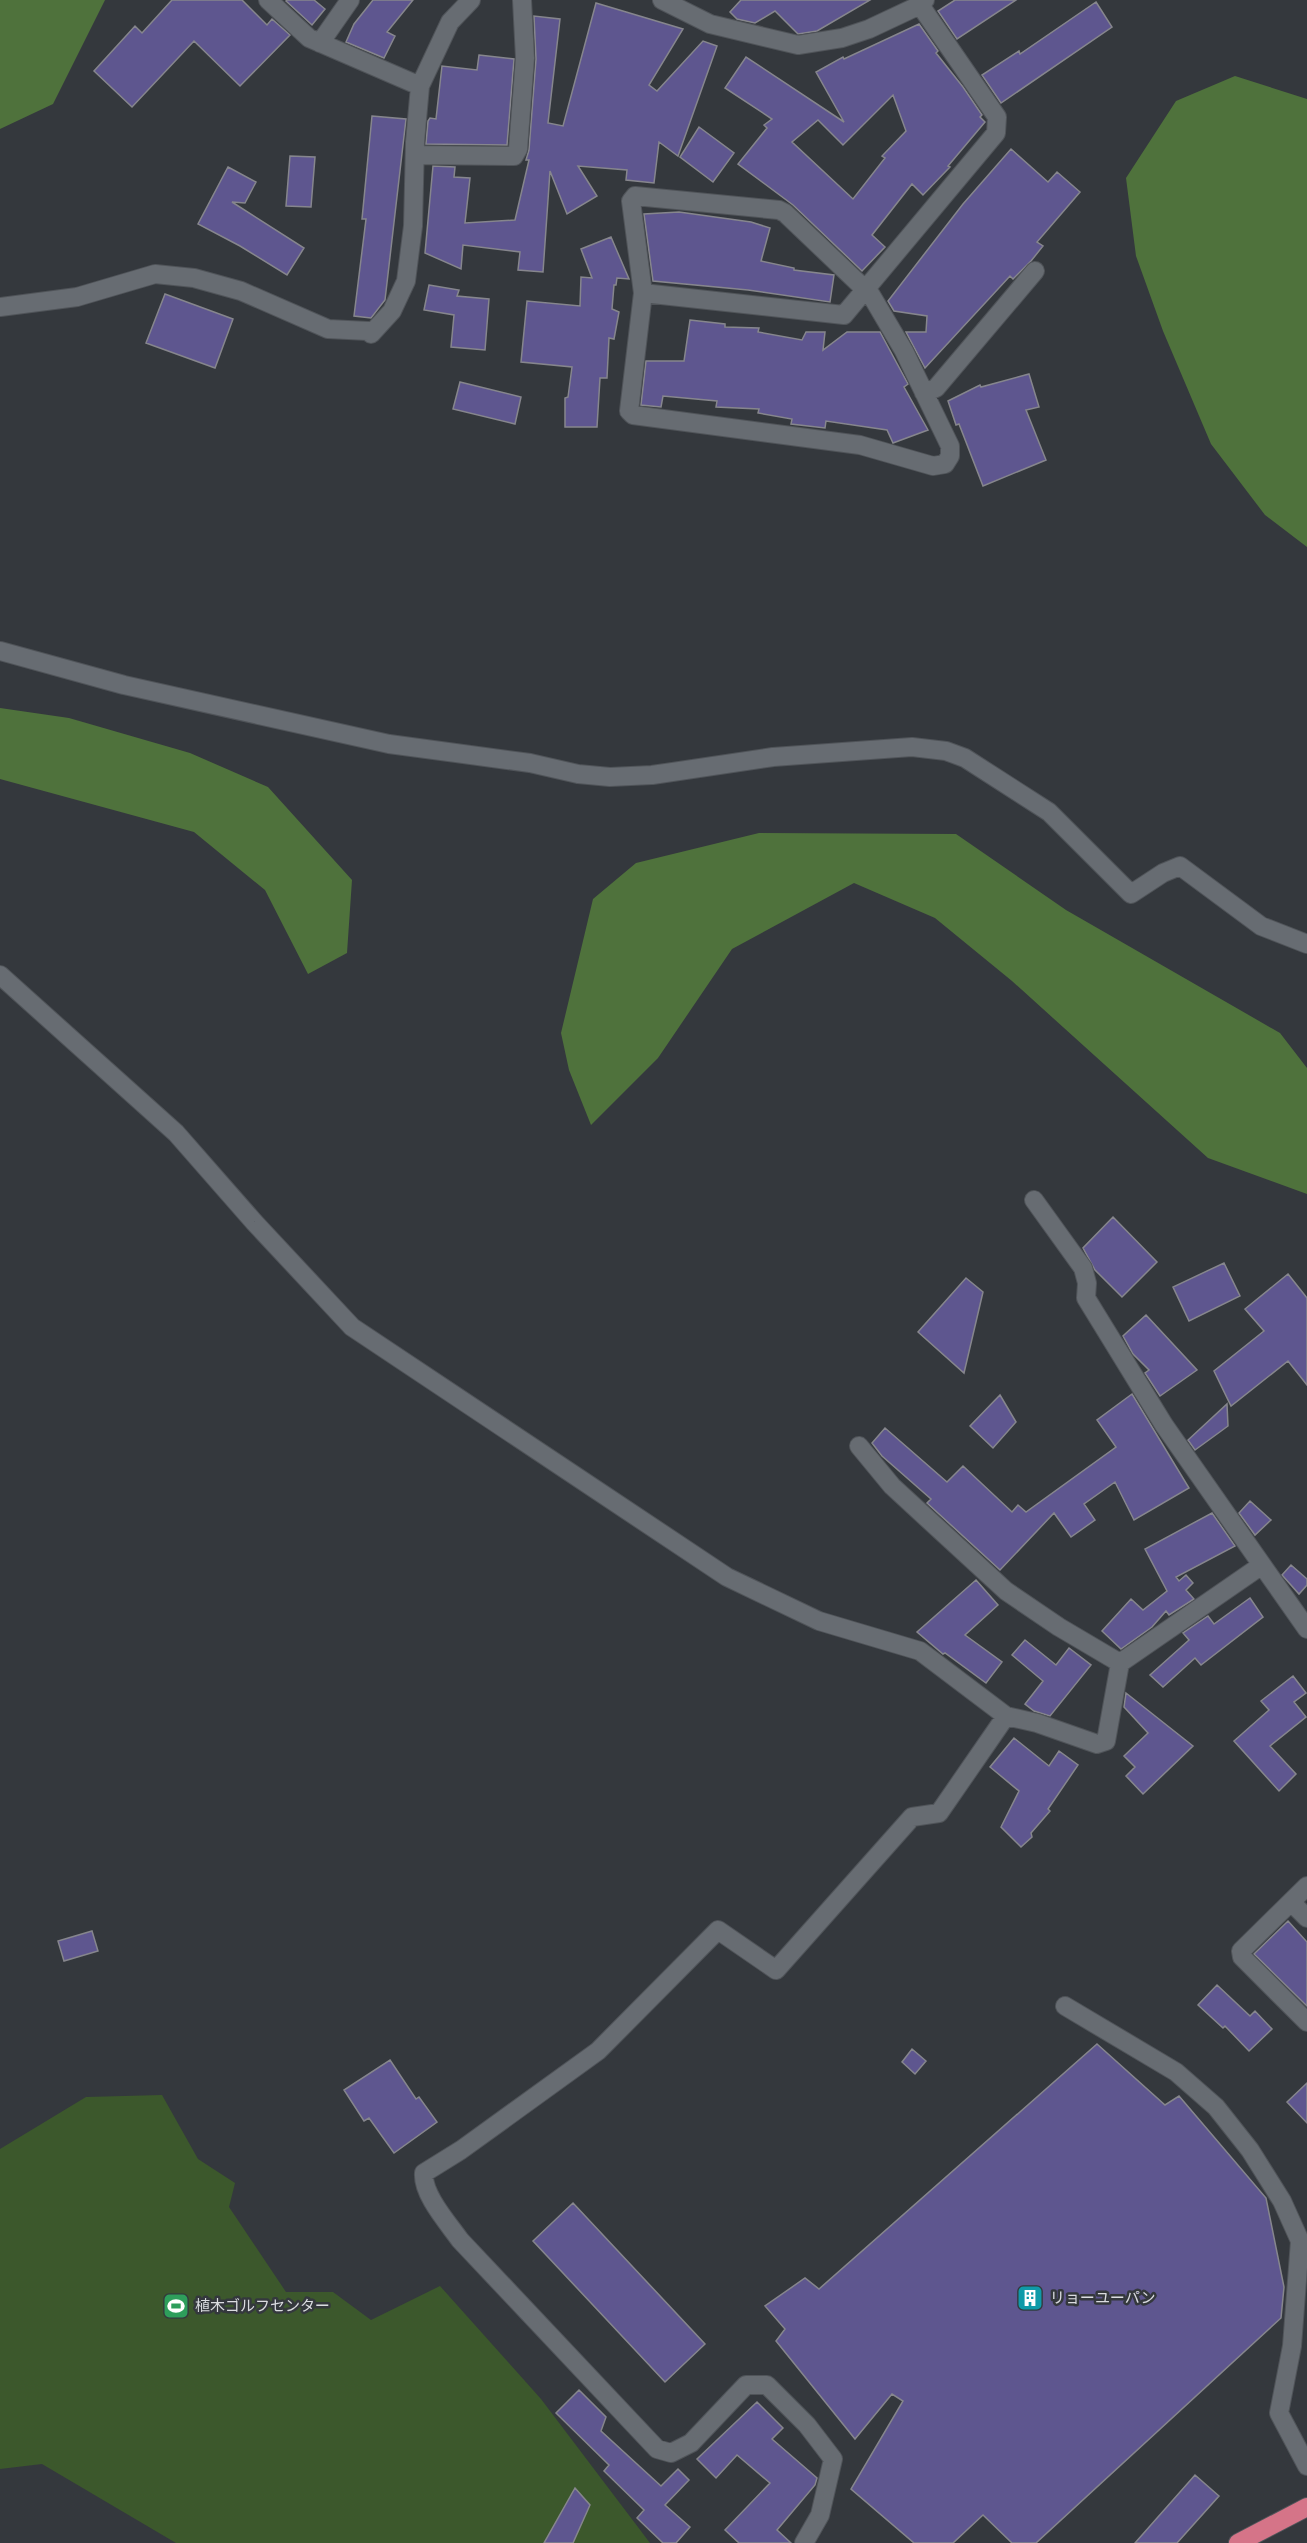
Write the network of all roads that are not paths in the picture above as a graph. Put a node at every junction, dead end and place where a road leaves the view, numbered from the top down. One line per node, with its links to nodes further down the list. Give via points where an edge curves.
1 (268, 0): 7 (street, via 309,38)
2 (350, 0): 7 (street)
3 (471, 0): 8 (street, via 450,22)
4 (522, 0): 9 (street, via 525,58 518,149 514,156)
5 (662, 0): 6 (street, via 710,24 798,45 869,29)
6 (922, 2): 11 (street, via 997,117 996,133)
7 (320, 43): 8 (street)
8 (420, 86): 9 (street)
9 (415, 155): 13 (street, via 406,281 392,311 371,334 328,329 241,291 194,278 155,274 77,297)
10 (1035, 271): 14 (street, via 936,388)
11 (866, 291): 12 (street, via 844,315); 12 (street, via 778,210 635,196 631,201); 14 (street, via 904,351)
12 (643, 293): 14 (street, via 629,411 633,415 860,445 933,466 945,464 950,446)
13 (0, 307)
14 (924, 393)
15 (0, 651): 16 (street, via 124,685 388,744 530,763 578,774 652,775 773,757 912,747 945,751 965,758 1049,812 1131,894 1180,866 1261,926)
16 (1307, 945)
17 (0, 975): 23 (street, via 176,1133 352,1327 727,1577 819,1621 920,1651)
18 (1034, 1200): 20 (street, via 1083,1268 1086,1298 1164,1425)
19 (859, 1446): 22 (street, via 892,1486 1006,1591)
20 (1262, 1564): 21 (street); 22 (street)
21 (1304, 1617)
22 (1120, 1663): 23 (street, via 1106,1741 1097,1744)
23 (1006, 1716): 31 (street, via 939,1814 912,1817 776,1970 718,1930 598,2051 424,2173 423,2181 439,2211 460,2240 657,2449 671,2453 691,2443 746,2385 767,2385 807,2425 833,2459 819,2514)
24 (1307, 1886): 25 (street)
25 (1291, 1902): 26 (street); 28 (street, via 1241,1952)
26 (1307, 1918)
27 (1065, 2006): 29 (street, via 1176,2072 1216,2107 1282,2200 1300,2241 1292,2346 1279,2413)
28 (1307, 2022)
29 (1307, 2466)
30 (1307, 2507): 32 (highway)
31 (804, 2543)
32 (1238, 2543)

